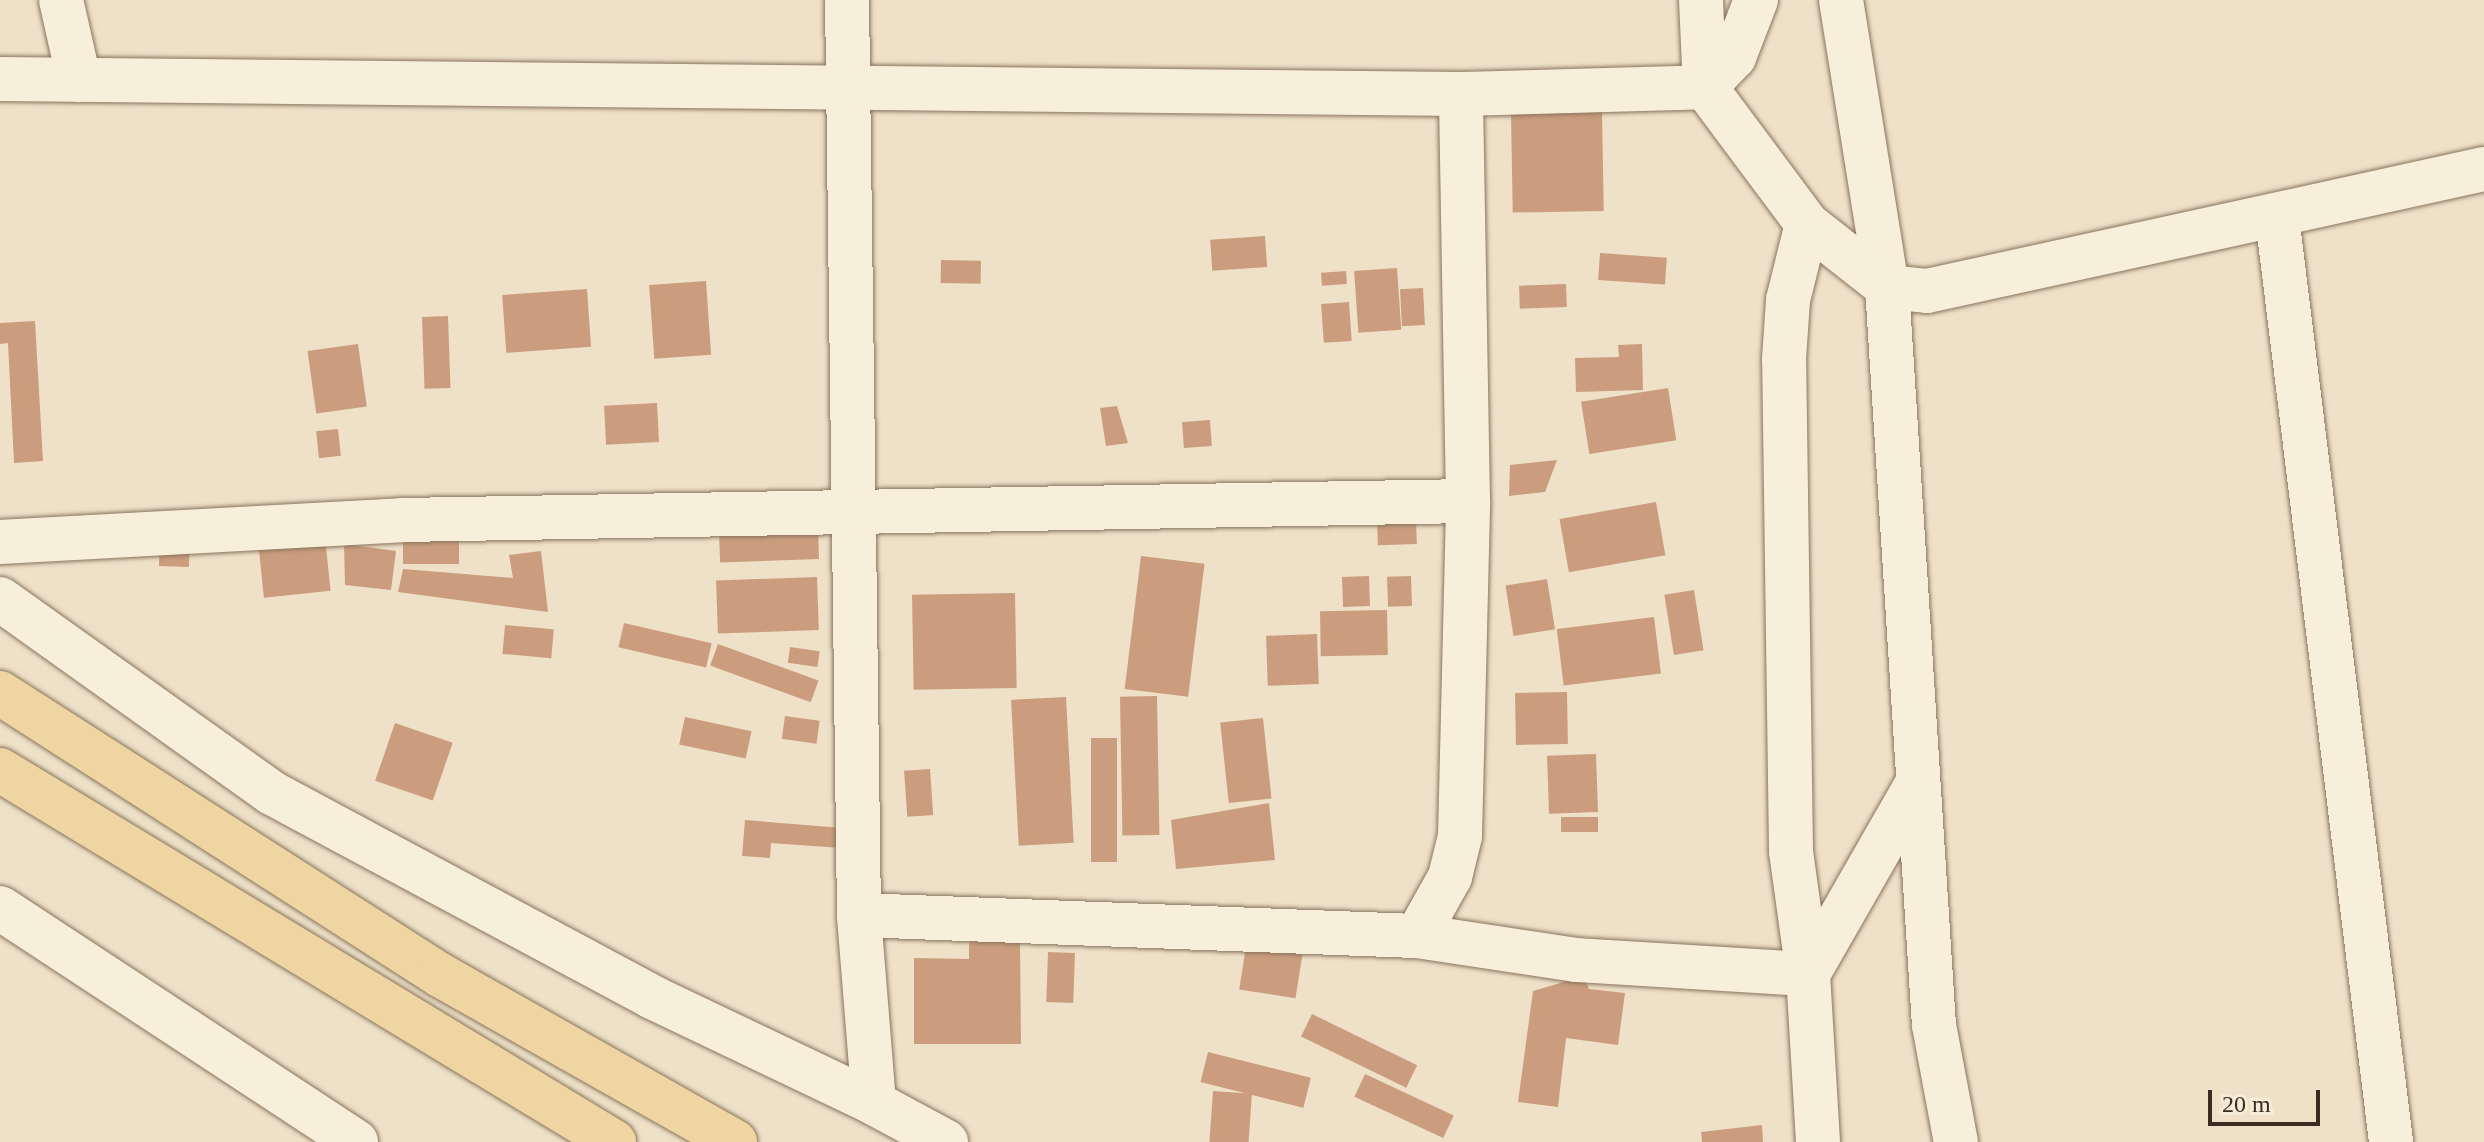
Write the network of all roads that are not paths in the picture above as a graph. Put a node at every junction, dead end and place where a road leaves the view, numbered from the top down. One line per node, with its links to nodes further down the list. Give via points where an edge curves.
1 (61, 0): 7 (street)
2 (847, 0): 9 (street)
3 (1701, 0): 8 (street)
4 (1756, 0): 8 (street, via 1734,57)
5 (1841, 0): 14 (street)
6 (0, 79): 7 (street)
7 (79, 80): 9 (street)
8 (1705, 87): 10 (street); 13 (street)
9 (847, 91): 10 (street); 16 (street)
10 (1461, 94): 15 (street)
11 (2484, 169): 12 (street)
12 (2277, 217): 14 (street, via 1958,287); 33 (street)
13 (1807, 224): 14 (street); 25 (street, via 1788,300 1784,359 1790,821)
14 (1887, 287): 21 (street)
15 (1468, 501): 16 (street); 24 (street, via 1460,836 1450,877)
16 (852, 511): 17 (street, via 402,520); 23 (street)
17 (0, 542)
18 (0, 599): 26 (street, via 272,793 652,997)
19 (0, 693): 29 (main road, via 440,975)
20 (0, 770): 28 (main road)
21 (1917, 784): 25 (street); 32 (street, via 1934,1025)
22 (0, 908): 27 (street)
23 (859, 915): 24 (street); 26 (street)
24 (1417, 936): 25 (street, via 1576,960)
25 (1808, 974): 31 (street)
26 (874, 1103): 30 (street)
27 (356, 1142)
28 (614, 1142)
29 (735, 1142)
30 (946, 1142)
31 (1818, 1142)
32 (1956, 1142)
33 (2391, 1142)

